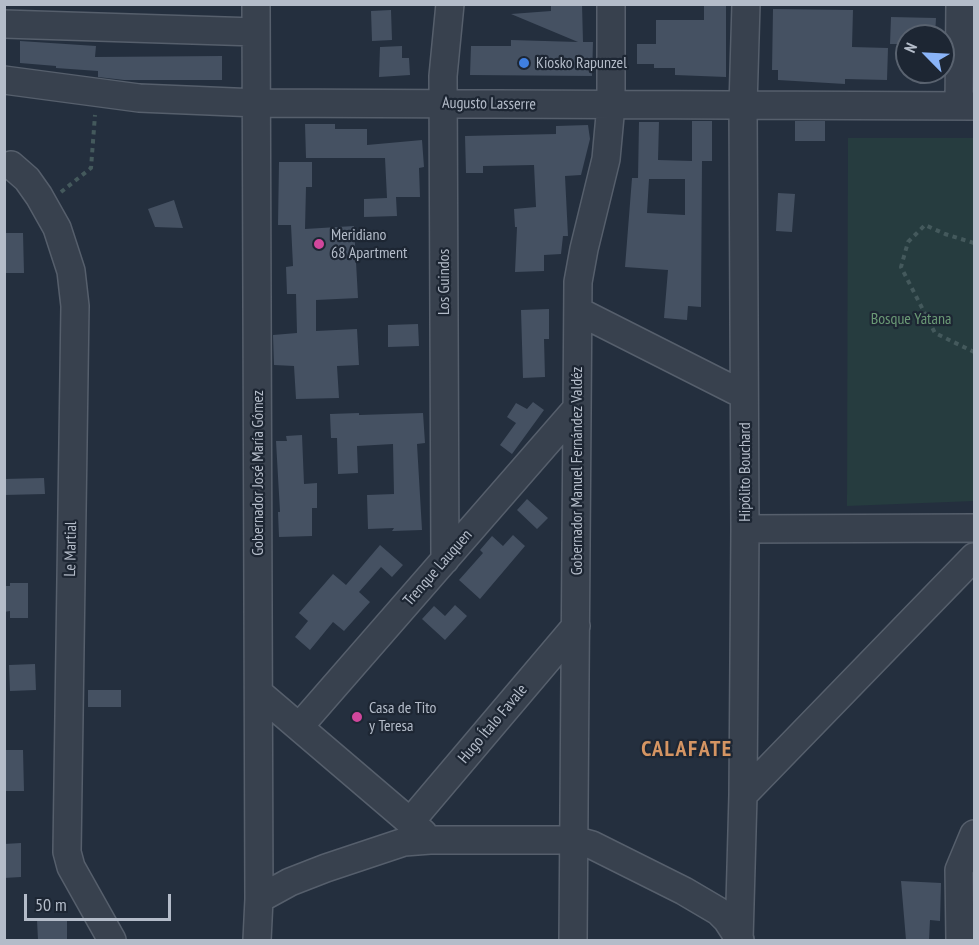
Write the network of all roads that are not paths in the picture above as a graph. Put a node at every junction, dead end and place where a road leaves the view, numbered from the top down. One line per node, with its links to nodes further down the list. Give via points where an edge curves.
1 (256, 4): 7 (street, Gobernador José María Gómez)
2 (450, 4): 10 (street, Los Guindos)
3 (611, 4): 11 (street, Gobernador Manuel Fernández Valdéz)
4 (746, 4): 12 (street, Hipólito Bouchard)
5 (960, 4): 13 (street)
6 (4, 24): 7 (street)
7 (256, 32): 9 (street, Gobernador José María Gómez)
8 (4, 80): 9 (street, Augusto Lasserre, via 139,98)
9 (256, 102): 10 (street, Augusto Lasserre); 23 (street, Gobernador José María Gómez)
10 (443, 103): 11 (street, Augusto Lasserre); 21 (street, Los Guindos)
11 (611, 105): 12 (street, Augusto Lasserre); 15 (street, Gobernador Manuel Fernández Valdéz, via 606,159 578,282)
12 (743, 106): 13 (street, Augusto Lasserre); 16 (street, Hipólito Bouchard)
13 (967, 106)
14 (11, 165): 32 (street, Le Martial, via 27,179 44,205 57,228 71,271 75,306 67,852 71,867)
15 (578, 311): 16 (street); 17 (street, Gobernador Manuel Fernández Valdéz)
16 (744, 395): 19 (street, Hipólito Bouchard)
17 (577, 408): 21 (street, Trenque Lauquen); 22 (street, Gobernador Manuel Fernández Valdéz)
18 (975, 528): 19 (street)
19 (745, 529): 25 (street, Hipólito Bouchard)
20 (975, 557): 25 (street)
21 (445, 560): 24 (street, Trenque Lauquen)
22 (576, 626): 26 (street, Hugo Ítalo Favale); 29 (street, Gobernador Manuel Fernández Valdéz)
23 (258, 693): 24 (street); 31 (street, Gobernador José María Gómez)
24 (299, 727): 26 (street)
25 (743, 795): 35 (street, Hipólito Bouchard)
26 (410, 822): 28 (street)
27 (975, 834): 30 (street)
28 (430, 840): 29 (street); 31 (street, via 404,842 352,858 290,882)
29 (574, 840): 34 (street, Gobernador Manuel Fernández Valdéz); 35 (street, via 592,845 718,911)
30 (967, 870): 36 (street)
31 (259, 899): 33 (street, Gobernador José María Gómez)
32 (112, 940)
33 (257, 940)
34 (573, 940)
35 (740, 940)
36 (960, 940)

